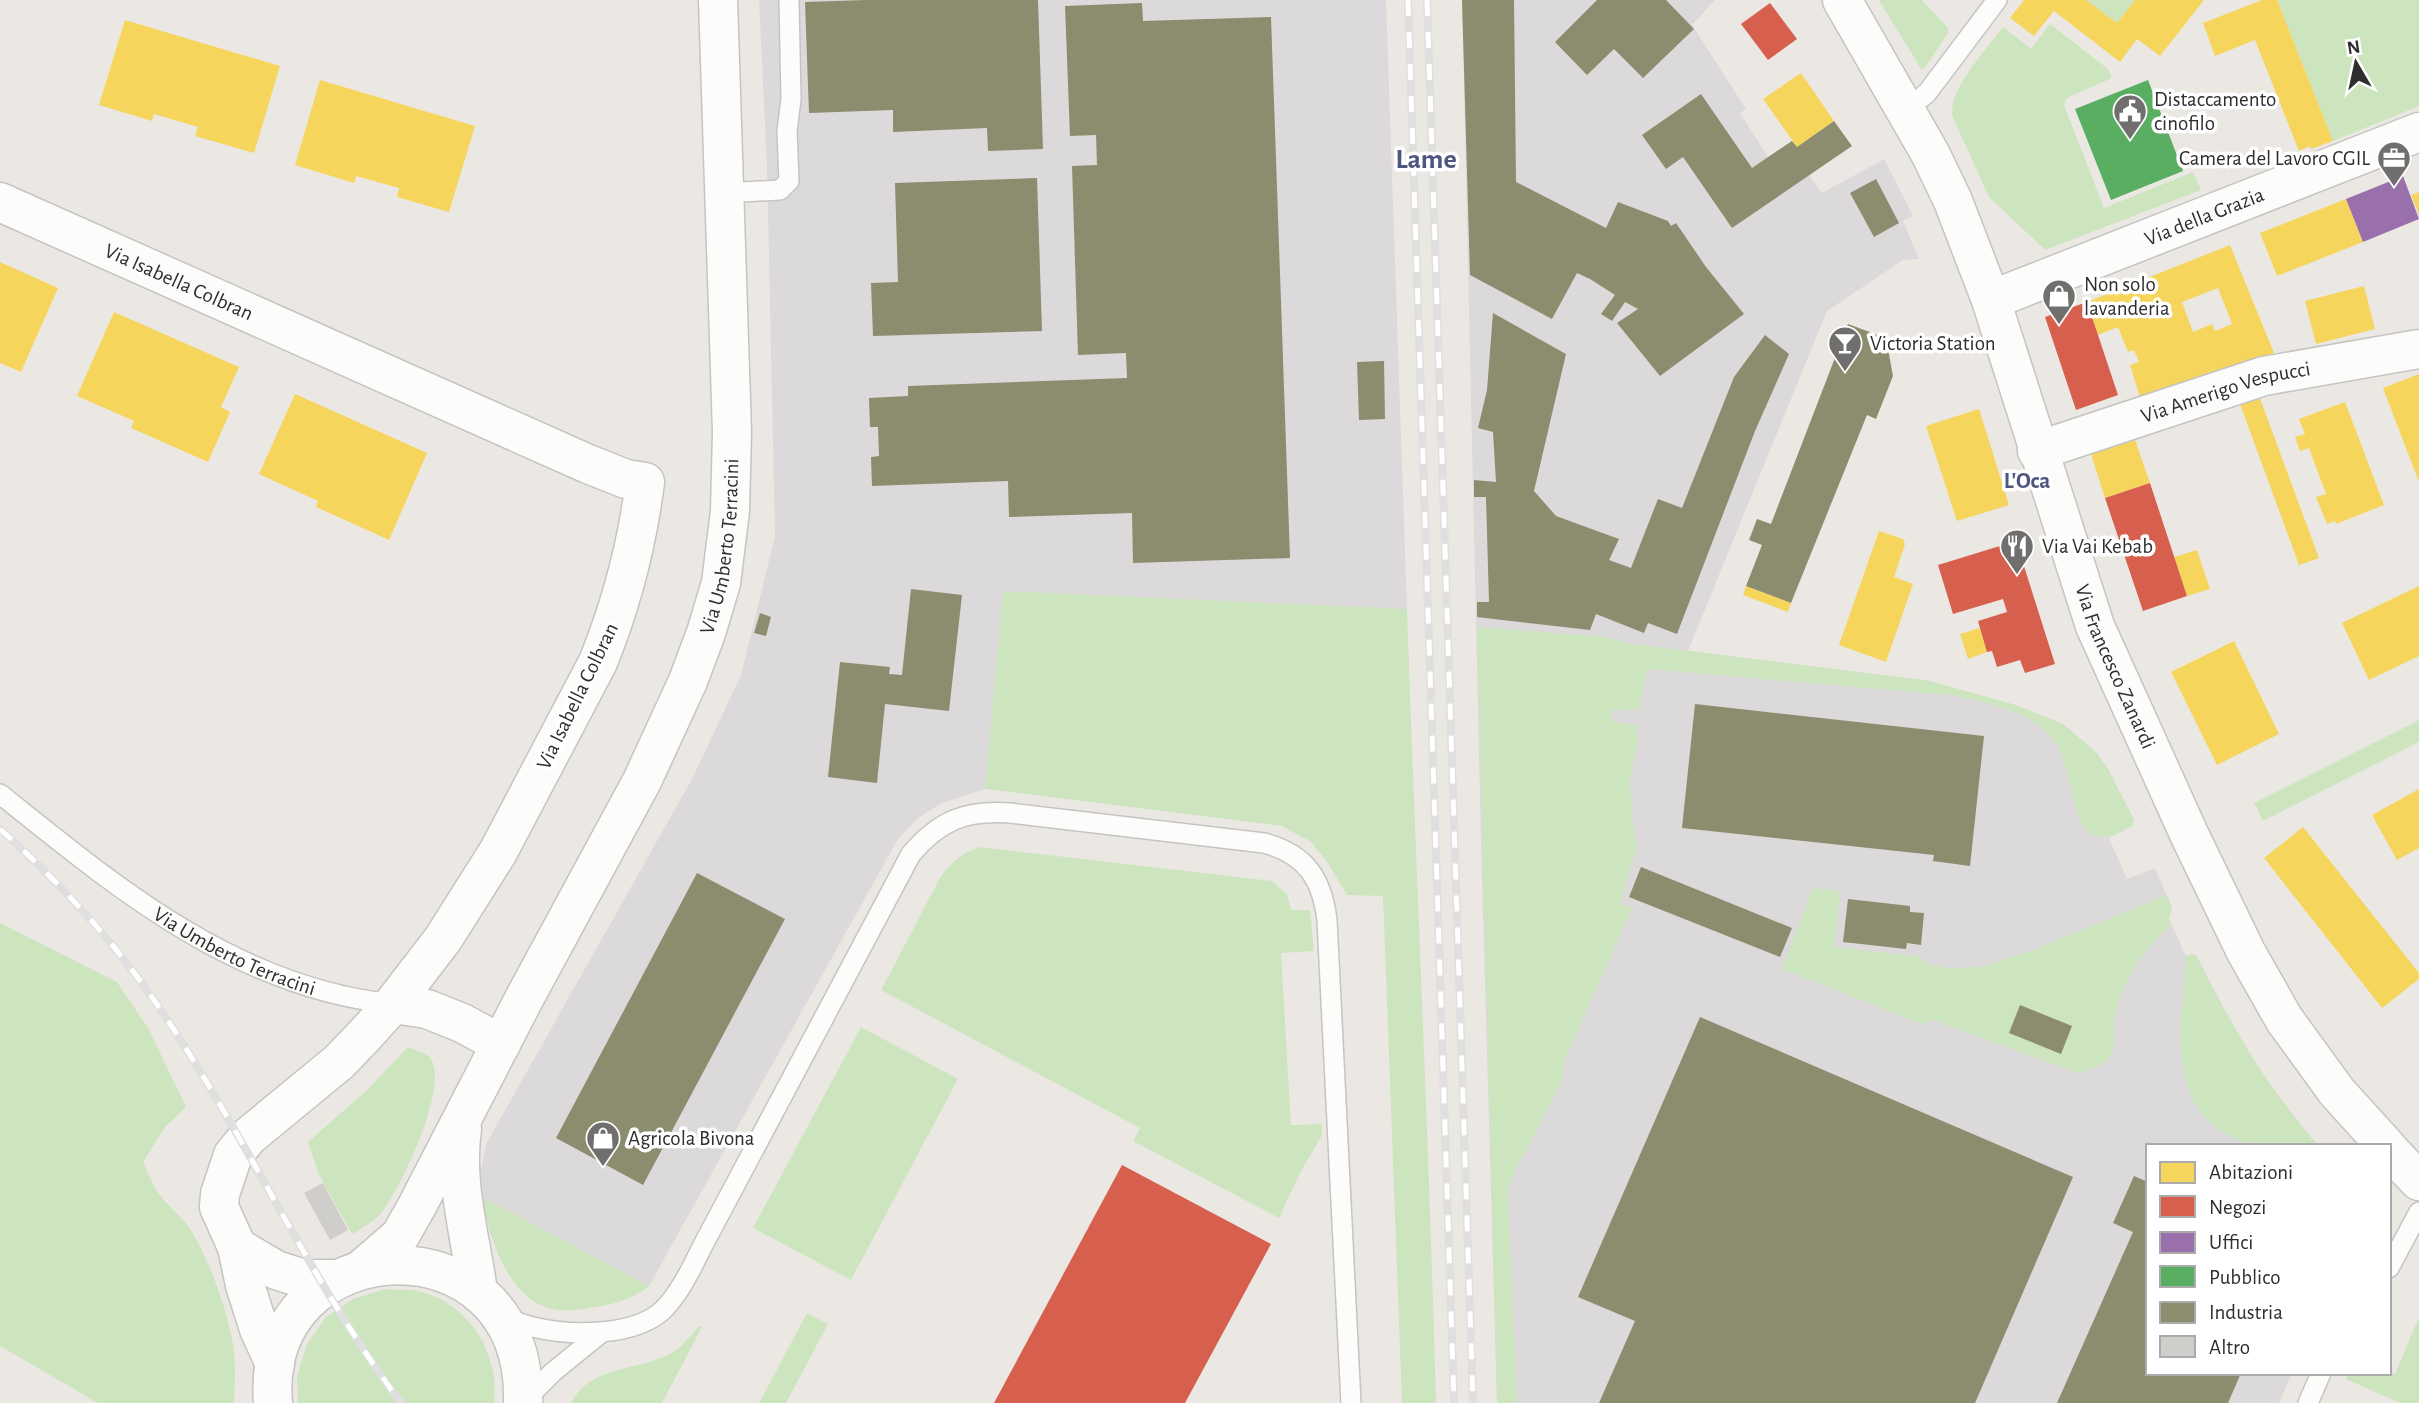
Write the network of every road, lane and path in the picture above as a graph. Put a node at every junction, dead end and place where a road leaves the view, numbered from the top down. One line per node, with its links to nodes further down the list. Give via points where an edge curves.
1 (718, 0): 7 (street, Via Umberto Terracini)
2 (789, 0): 7 (lane, via 789,181 780,190)
3 (1842, 0): 5 (street, Via Francesco Zanardi)
4 (1997, 0): 5 (lane, via 1927,93)
5 (1906, 110): 9 (street, Via Francesco Zanardi, via 1944,180)
6 (2419, 132): 9 (street, Via della Grazia)
7 (724, 193): 14 (street, Via Umberto Terracini, via 732,432 730,511 720,583 688,681 642,781)
8 (0, 201): 13 (street, Via Isabella Colbran, via 588,464 645,482 629,572 598,662 498,852 443,939)
9 (1991, 300): 11 (street, Via Francesco Zanardi)
10 (2419, 349): 11 (street, Via Amerigo Vespucci, via 2264,376)
11 (2037, 451): 16 (street, Via Francesco Zanardi, via 2105,651 2246,952 2306,1052)
12 (0, 794): 13 (lane, Via Umberto Terracini, via 130,897 196,938 307,985)
13 (393, 1004): 14 (street, Via Umberto Terracini, via 427,1009); 20 (street, Via Isabella Colbran, via 338,1062 249,1136 233,1155 219,1208)
14 (501, 1044): 15 (street, Via Umberto Terracini)
15 (463, 1116): 22 (street, Via Umberto Terracini, via 400,1236); 23 (street, Via Umberto Terracini, via 461,1185)
16 (2384, 1144)
17 (2391, 1151): 18 (street, Via Francesco Zanardi)
18 (2419, 1181)
19 (2419, 1212): 21 (lane)
20 (237, 1247): 22 (street, via 304,1279); 26 (street, Via Isabella Colbran)
21 (2391, 1264)
22 (350, 1274): 23 (street, via 393,1264 424,1266 452,1276); 26 (street, Via Umberto Terracini, via 314,1296 295,1317 282,1342)
23 (488, 1303): 24 (lane, via 533,1327); 27 (street, via 511,1334 519,1356)
24 (601, 1333): 27 (lane); 28 (lane, via 649,1320 676,1294 911,854 945,823 971,813 1010,813 1264,843 1295,855 1314,876 1324,897 1327,920)
25 (2320, 1375): 29 (lane)
26 (273, 1393)
27 (523, 1402)
28 (1351, 1403)
29 (2308, 1403)

